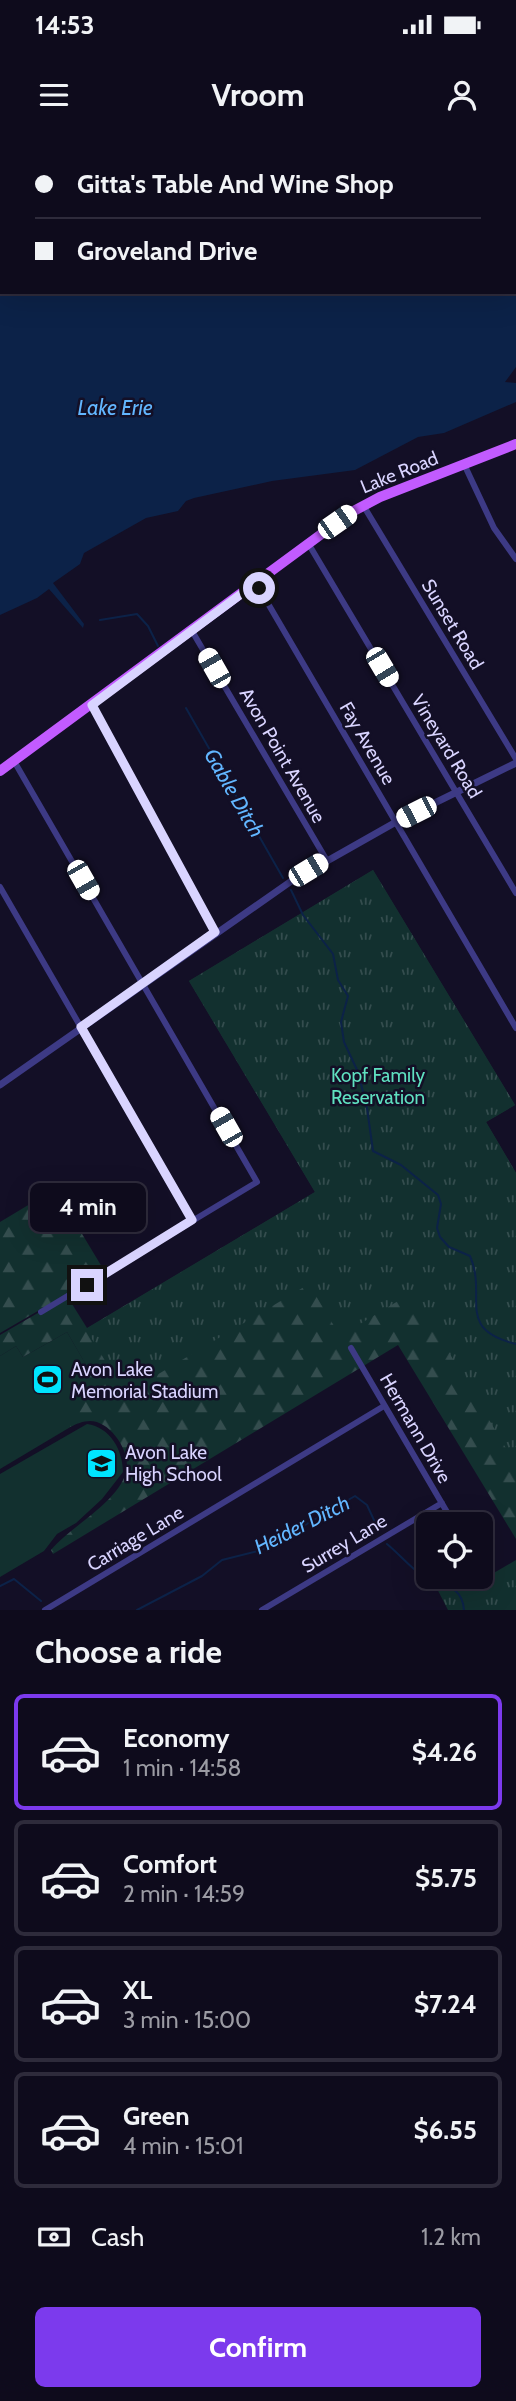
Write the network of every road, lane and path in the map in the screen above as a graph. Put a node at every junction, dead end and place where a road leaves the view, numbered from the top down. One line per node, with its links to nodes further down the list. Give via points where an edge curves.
1 (516, 444): 2 (main road, Lake Road)
2 (464, 464): 3 (main road, Lake Road); 5 (street, via 494,528)
3 (363, 505): 4 (main road, Lake Road); 10 (street, Sunset Road)
4 (308, 543): 6 (main road, Lake Road); 12 (street, Vineyard Road)
5 (516, 559)
6 (256, 583): 7 (main road, Lake Road); 13 (street, Fay Avenue)
7 (192, 631): 8 (main road, Lake Road); 14 (street, Avon Point Avenue)
8 (92, 705): 9 (main road, Lake Road); 17 (street)
9 (14, 761): 11 (main road, Lake Road); 18 (street)
10 (516, 761): 12 (street)
11 (0, 771)
12 (456, 793): 13 (street); 16 (street, Vineyard Road)
13 (396, 822): 14 (street); 20 (street, Fay Avenue)
14 (326, 859): 17 (street)
15 (0, 887): 19 (street)
16 (516, 893)
17 (215, 932): 18 (street)
18 (142, 983): 19 (street); 22 (street, via 257,1182)
19 (81, 1027): 21 (street); 22 (street)
20 (516, 1028)
21 (0, 1085)
22 (192, 1220): 23 (street)
23 (41, 1312)
24 (351, 1348): 25 (street, Hermann Drive)
25 (384, 1406): 26 (street, Hermann Drive); 28 (street, Carriage Lane)
26 (442, 1503): 27 (street, Hermann Drive); 29 (street, Surrey Lane)
27 (447, 1512)
28 (45, 1610)
29 (262, 1610)

